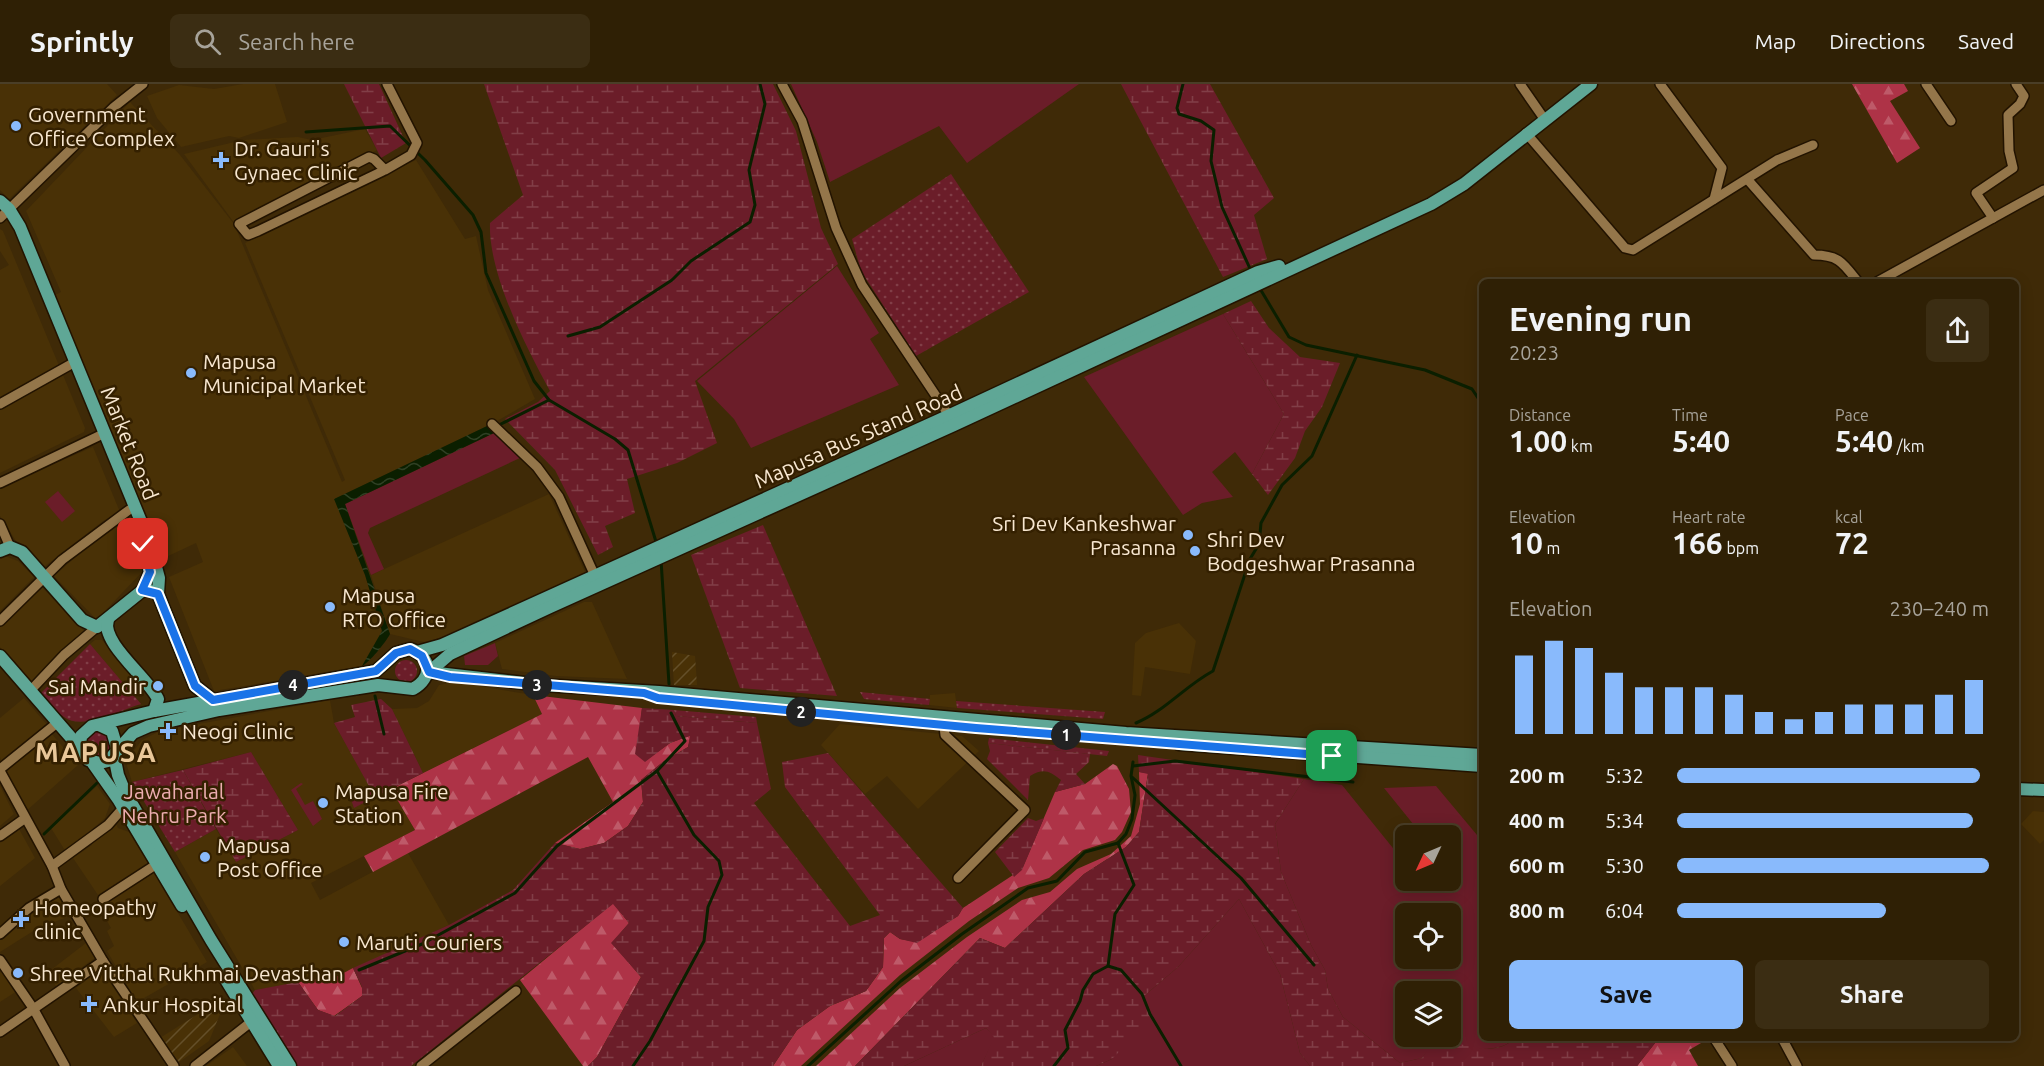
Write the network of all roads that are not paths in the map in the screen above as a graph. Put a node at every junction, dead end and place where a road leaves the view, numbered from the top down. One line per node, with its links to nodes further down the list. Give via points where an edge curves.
1 (142, 84): 17 (street)
2 (387, 84): 13 (street, via 417,143 411,155)
3 (782, 84): 23 (street, via 802,121 832,218 862,285)
4 (1520, 84): 9 (street)
5 (1592, 84): 9 (main road, Mapusa Bus Stand Road)
6 (1660, 84): 16 (street, via 1722,168)
7 (1926, 84): 10 (street)
8 (2016, 84): 18 (street, via 2024,96 2008,115 2013,168 1976,193)
9 (1545, 120): 11 (main road, Mapusa Bus Stand Road)
10 (1951, 121)
11 (1526, 133): 16 (street, via 1625,248 1633,250); 23 (main road, Mapusa Bus Stand Road, via 1464,184 1431,204)
12 (1813, 145): 14 (street, via 1777,160)
13 (385, 170): 13 (street, via 248,235 239,224 369,157)
14 (1748, 180): 16 (street); 19 (street, via 1814,255 1829,255 1841,261)
15 (2044, 190): 18 (street)
16 (1714, 199)
17 (3, 210): 21 (main road, Market Road, via 20,227)
18 (1993, 218): 20 (street)
19 (1856, 279)
20 (1881, 279)
21 (72, 364): 22 (street); 25 (main road, Market Road)
22 (0, 404)
23 (952, 420): 30 (main road, Mapusa Bus Stand Road); 39 (main road, Mapusa Bus Stand Road, via 450,654)
24 (492, 424): 30 (street, via 537,467 559,497)
25 (101, 434): 26 (street); 27 (main road, Market Road); 33 (main road, Market Road, via 149,541 159,578)
26 (0, 483)
27 (129, 510): 31 (street); 32 (main road, Market Road, via 150,572)
28 (0, 524): 29 (street)
29 (5, 549): 31 (main road, via 22,552)
30 (595, 576): 36 (main road, Mapusa Bus Stand Road, via 442,645)
31 (44, 577): 34 (street); 35 (main road, via 82,620)
32 (142, 590): 33 (main road); 35 (main road)
33 (158, 594): 42 (main road, Market Road, via 195,686)
34 (0, 621)
35 (103, 623): 41 (street); 43 (main road, via 110,639 158,699)
36 (417, 652): 38 (main road, via 402,650); 39 (main road)
37 (0, 656): 41 (main road)
38 (391, 659): 40 (main road, via 389,678); 42 (main road, via 376,671)
39 (429, 672): 40 (main road, via 413,689); 44 (main road)
40 (398, 687): 48 (main road, via 378,685 219,710 149,726 133,733)
41 (30, 691): 45 (main road)
42 (213, 700): 43 (main road)
43 (154, 711): 46 (main road)
44 (943, 721): 49 (main road); 51 (main road); 62 (street, via 945,735 1025,810)
45 (57, 723): 47 (main road); 52 (street)
46 (99, 725): 47 (main road, via 85,730); 48 (main road, via 112,731)
47 (80, 748): 50 (main road)
48 (116, 752): 50 (main road, via 108,761); 70 (main road, via 125,792)
49 (1479, 755)
50 (92, 762): 57 (main road)
51 (1479, 766)
52 (0, 770): 58 (street)
53 (2019, 789): 54 (main road)
54 (2044, 790)
55 (2019, 796): 56 (main road)
56 (2044, 798)
57 (123, 808): 60 (main road); 61 (street, via 108,825)
58 (24, 819): 59 (street); 61 (street)
59 (0, 836)
60 (157, 864): 64 (street); 70 (main road)
61 (52, 866): 63 (street)
62 (958, 878)
63 (61, 889): 65 (street, via 29,908); 67 (street)
64 (103, 899)
65 (0, 934)
66 (0, 960): 69 (street)
67 (102, 961): 69 (street); 75 (street)
68 (516, 991): 79 (street)
69 (33, 1008): 71 (street); 74 (street)
70 (254, 1019): 76 (street); 77 (main road); 78 (main road)
71 (0, 1032)
72 (1716, 1041): 80 (street)
73 (1784, 1041): 81 (street)
74 (65, 1066)
75 (174, 1066)
76 (195, 1066)
77 (279, 1066)
78 (290, 1066)
79 (421, 1066)
80 (1732, 1066)
81 (1797, 1066)

